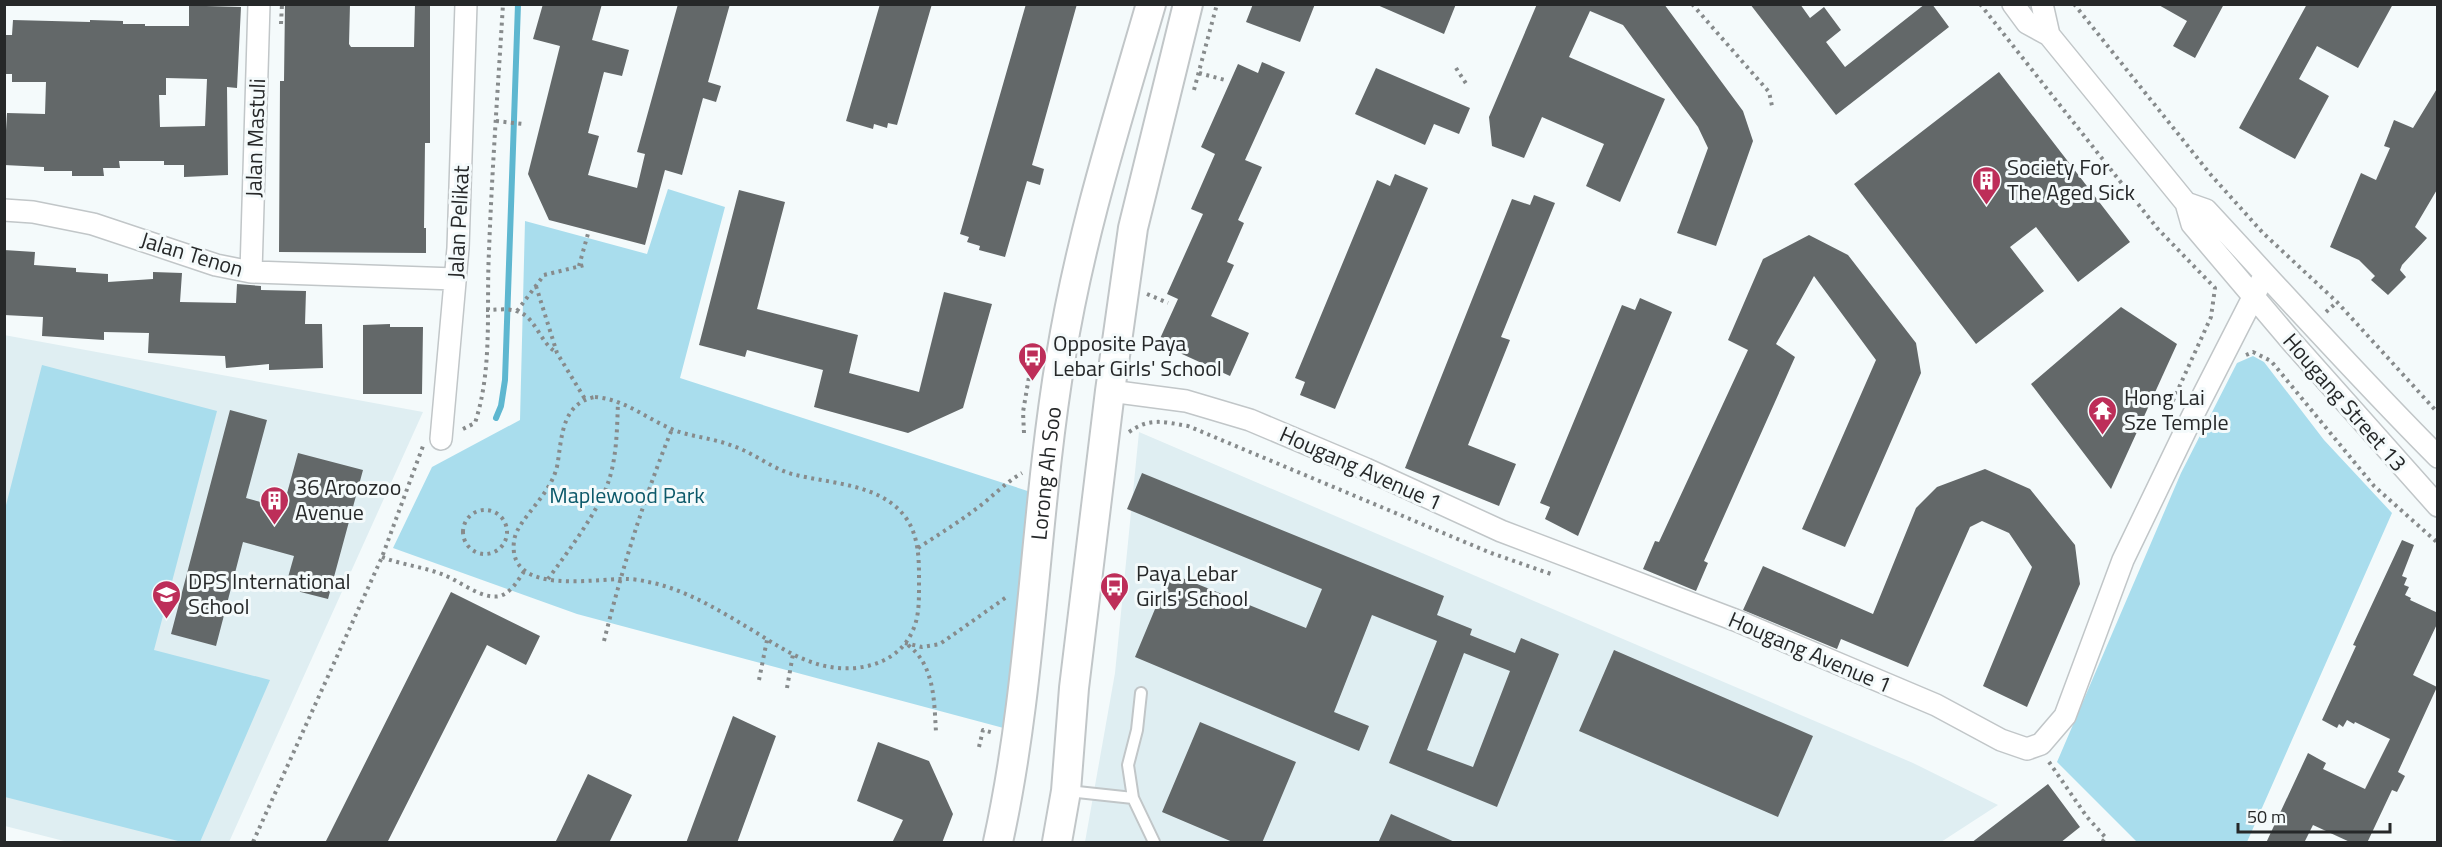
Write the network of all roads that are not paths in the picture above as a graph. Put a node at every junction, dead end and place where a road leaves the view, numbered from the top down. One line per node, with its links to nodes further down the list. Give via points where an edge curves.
1 (259, 4): 12 (street, Jalan Mastuli)
2 (466, 4): 14 (street, Jalan Pelikat)
3 (1151, 4): 8 (main road, Lorong Ah Soo)
4 (1188, 4): 9 (main road)
5 (2013, 4): 7 (street, via 2027,23)
6 (2042, 4): 7 (street)
7 (2049, 35): 10 (street)
8 (1107, 156): 9 (main road, via 1120,138 1131,132 1144,141); 25 (main road, Lorong Ah Soo, via 1076,274 1060,358 1013,758)
9 (1147, 163): 17 (main road, via 1133,228)
10 (2187, 203): 13 (street, via 2206,210); 15 (street, via 2192,224)
11 (4, 210): 12 (street, Jalan Tenon, via 93,224)
12 (251, 272): 14 (street, Jalan Tenon)
13 (2265, 274): 15 (street); 16 (street, Hougang Street 13)
14 (455, 279): 19 (street, Jalan Pelikat)
15 (2253, 296): 17 (street, Hougang Avenue 1, via 2123,560 2065,716 2041,754 2001,740 1925,700 1724,616 1501,531 1250,420 1186,401); 18 (street, Hougang Street 13)
16 (2367, 386): 18 (street); 20 (street, Hougang Street 13)
17 (1110, 391): 23 (main road)
18 (2347, 406): 21 (street, Hougang Street 13)
19 (441, 439)
20 (2438, 457)
21 (2438, 506)
22 (1141, 693): 24 (lane, via 1128,765)
23 (1065, 791): 24 (lane); 26 (main road)
24 (1133, 798): 27 (lane)
25 (998, 843)
26 (1057, 843)
27 (1154, 843)

